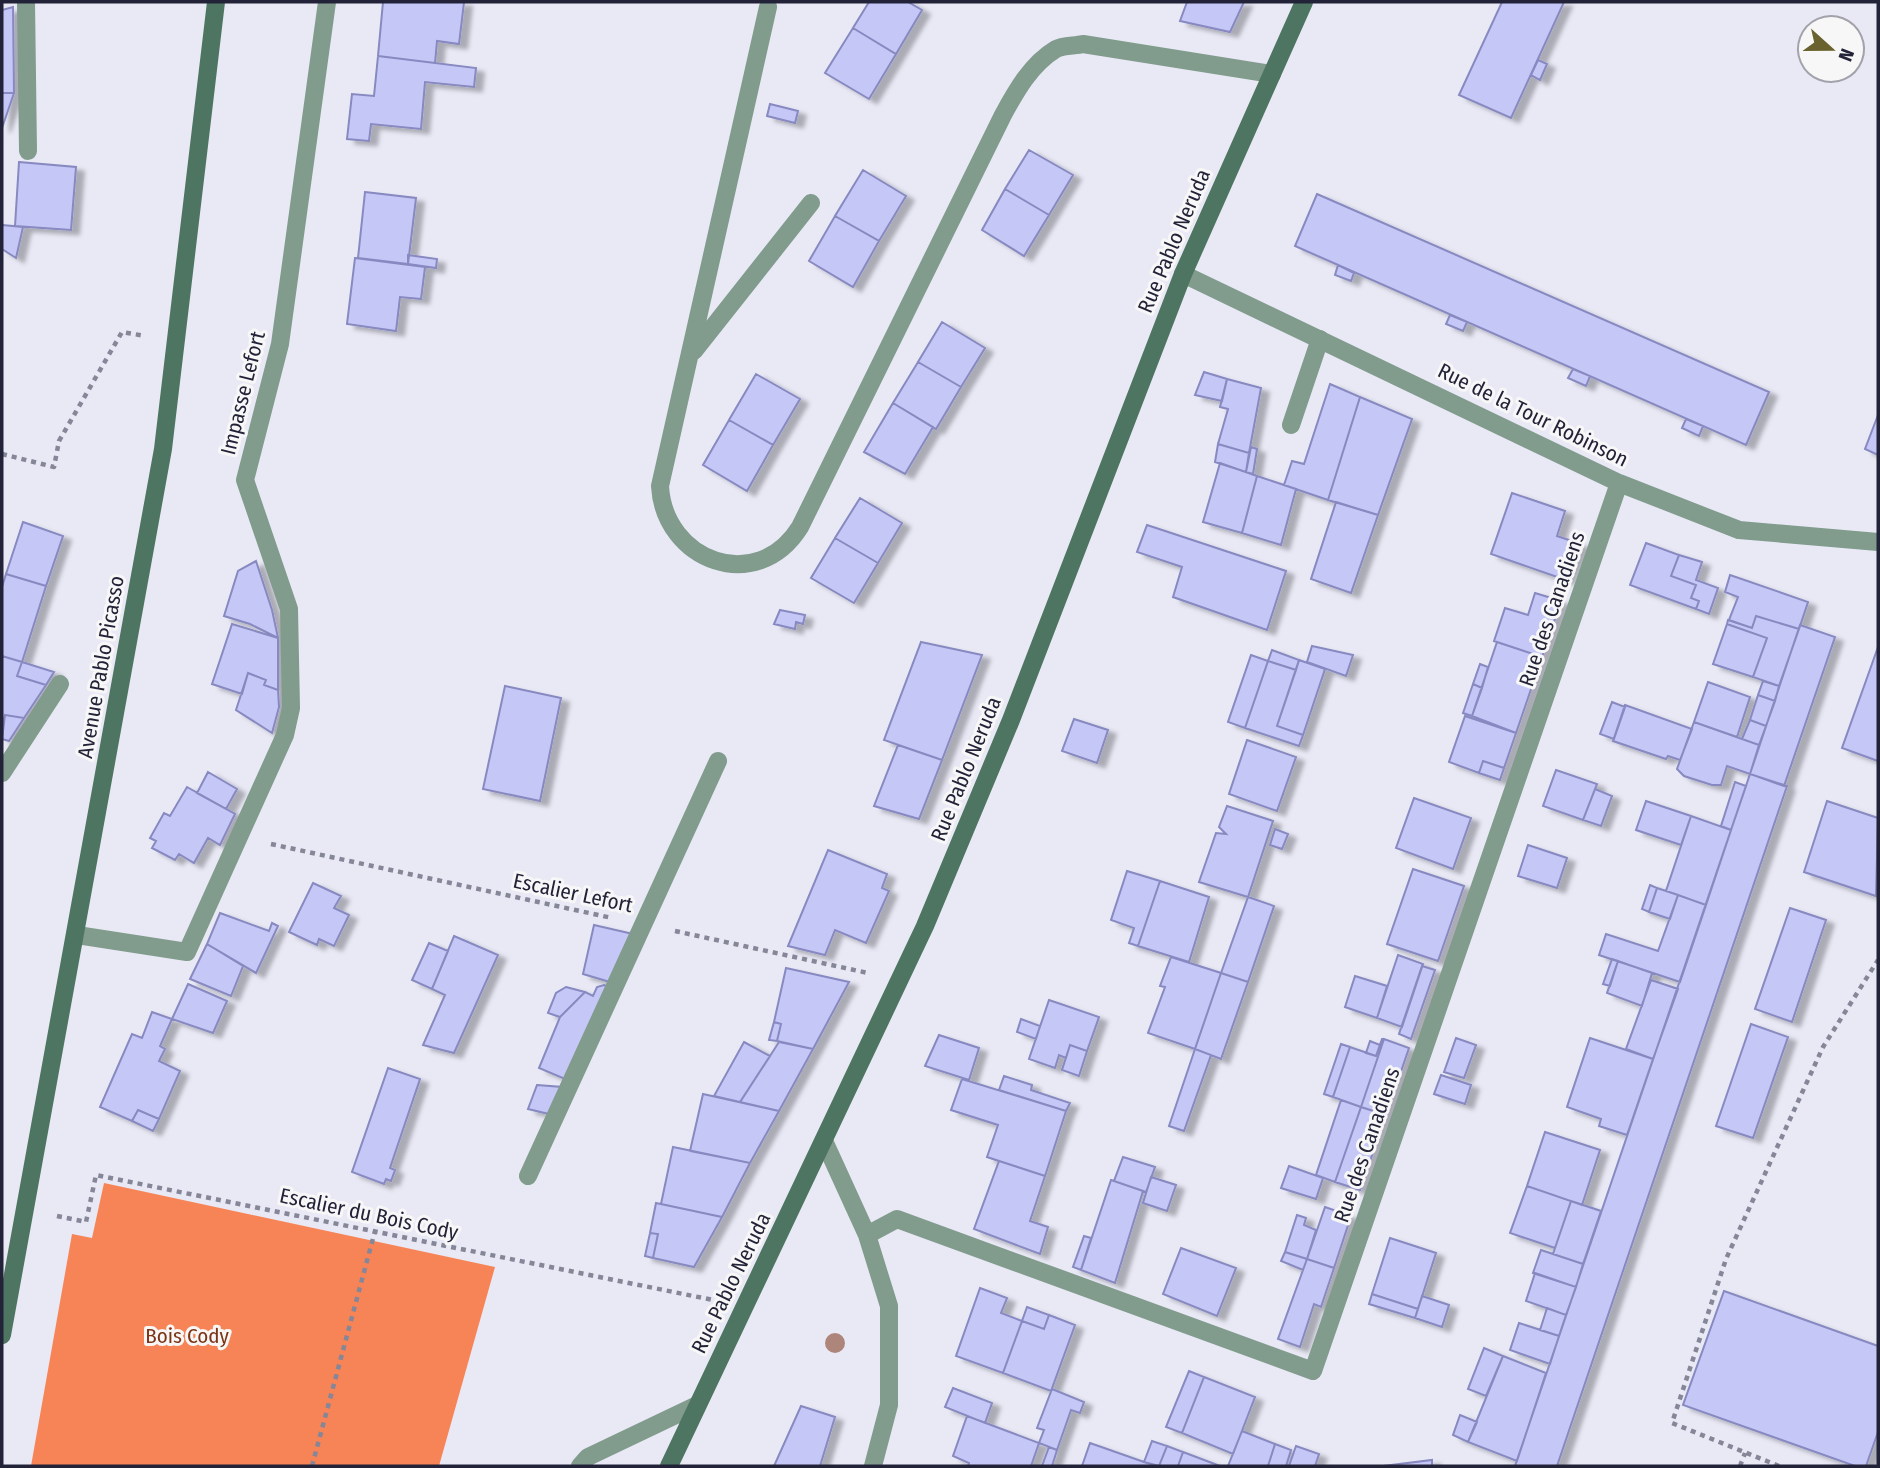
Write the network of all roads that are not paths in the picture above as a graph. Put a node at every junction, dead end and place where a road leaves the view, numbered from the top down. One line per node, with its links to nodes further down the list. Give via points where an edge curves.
1 (26, 2): 7 (street)
2 (216, 2): 18 (street, Avenue Pablo Picasso, via 163,449)
3 (327, 2): 18 (street, Impasse Lefort, via 280,344 245,480 289,609 291,708 285,735 187,952)
4 (1304, 2): 6 (street, Rue Pablo Neruda)
5 (768, 7): 11 (street)
6 (1272, 74): 9 (street, Rue Pablo Neruda); 11 (street, via 1083,44 1057,48 1041,62 1022,81 1003,116 800,527 788,547 769,559 737,565 716,561 683,539 670,524 660,486)
7 (28, 151)
8 (811, 203): 11 (street)
9 (1183, 274): 10 (street, Rue de la Tour Robinson); 19 (street, Rue Pablo Neruda, via 1011,720 901,981)
10 (1320, 339): 12 (street); 13 (street, Rue de la Tour Robinson)
11 (689, 357)
12 (1291, 425)
13 (1619, 483): 14 (street, Rue de la Tour Robinson, via 1739,530); 21 (street, Rue des Canadiens, via 1313,1371 897,1219)
14 (1878, 542)
15 (60, 684): 17 (street)
16 (718, 761): 20 (street)
17 (2, 772)
18 (77, 935): 22 (street, Avenue Pablo Picasso)
19 (825, 1143): 21 (street); 23 (street, Rue Pablo Neruda)
20 (528, 1176)
21 (867, 1234): 26 (street, via 889,1306 889,1405)
22 (2, 1335)
23 (697, 1405): 24 (street, via 588,1457); 25 (street, Rue Pablo Neruda)
24 (580, 1466)
25 (669, 1466)
26 (873, 1466)

